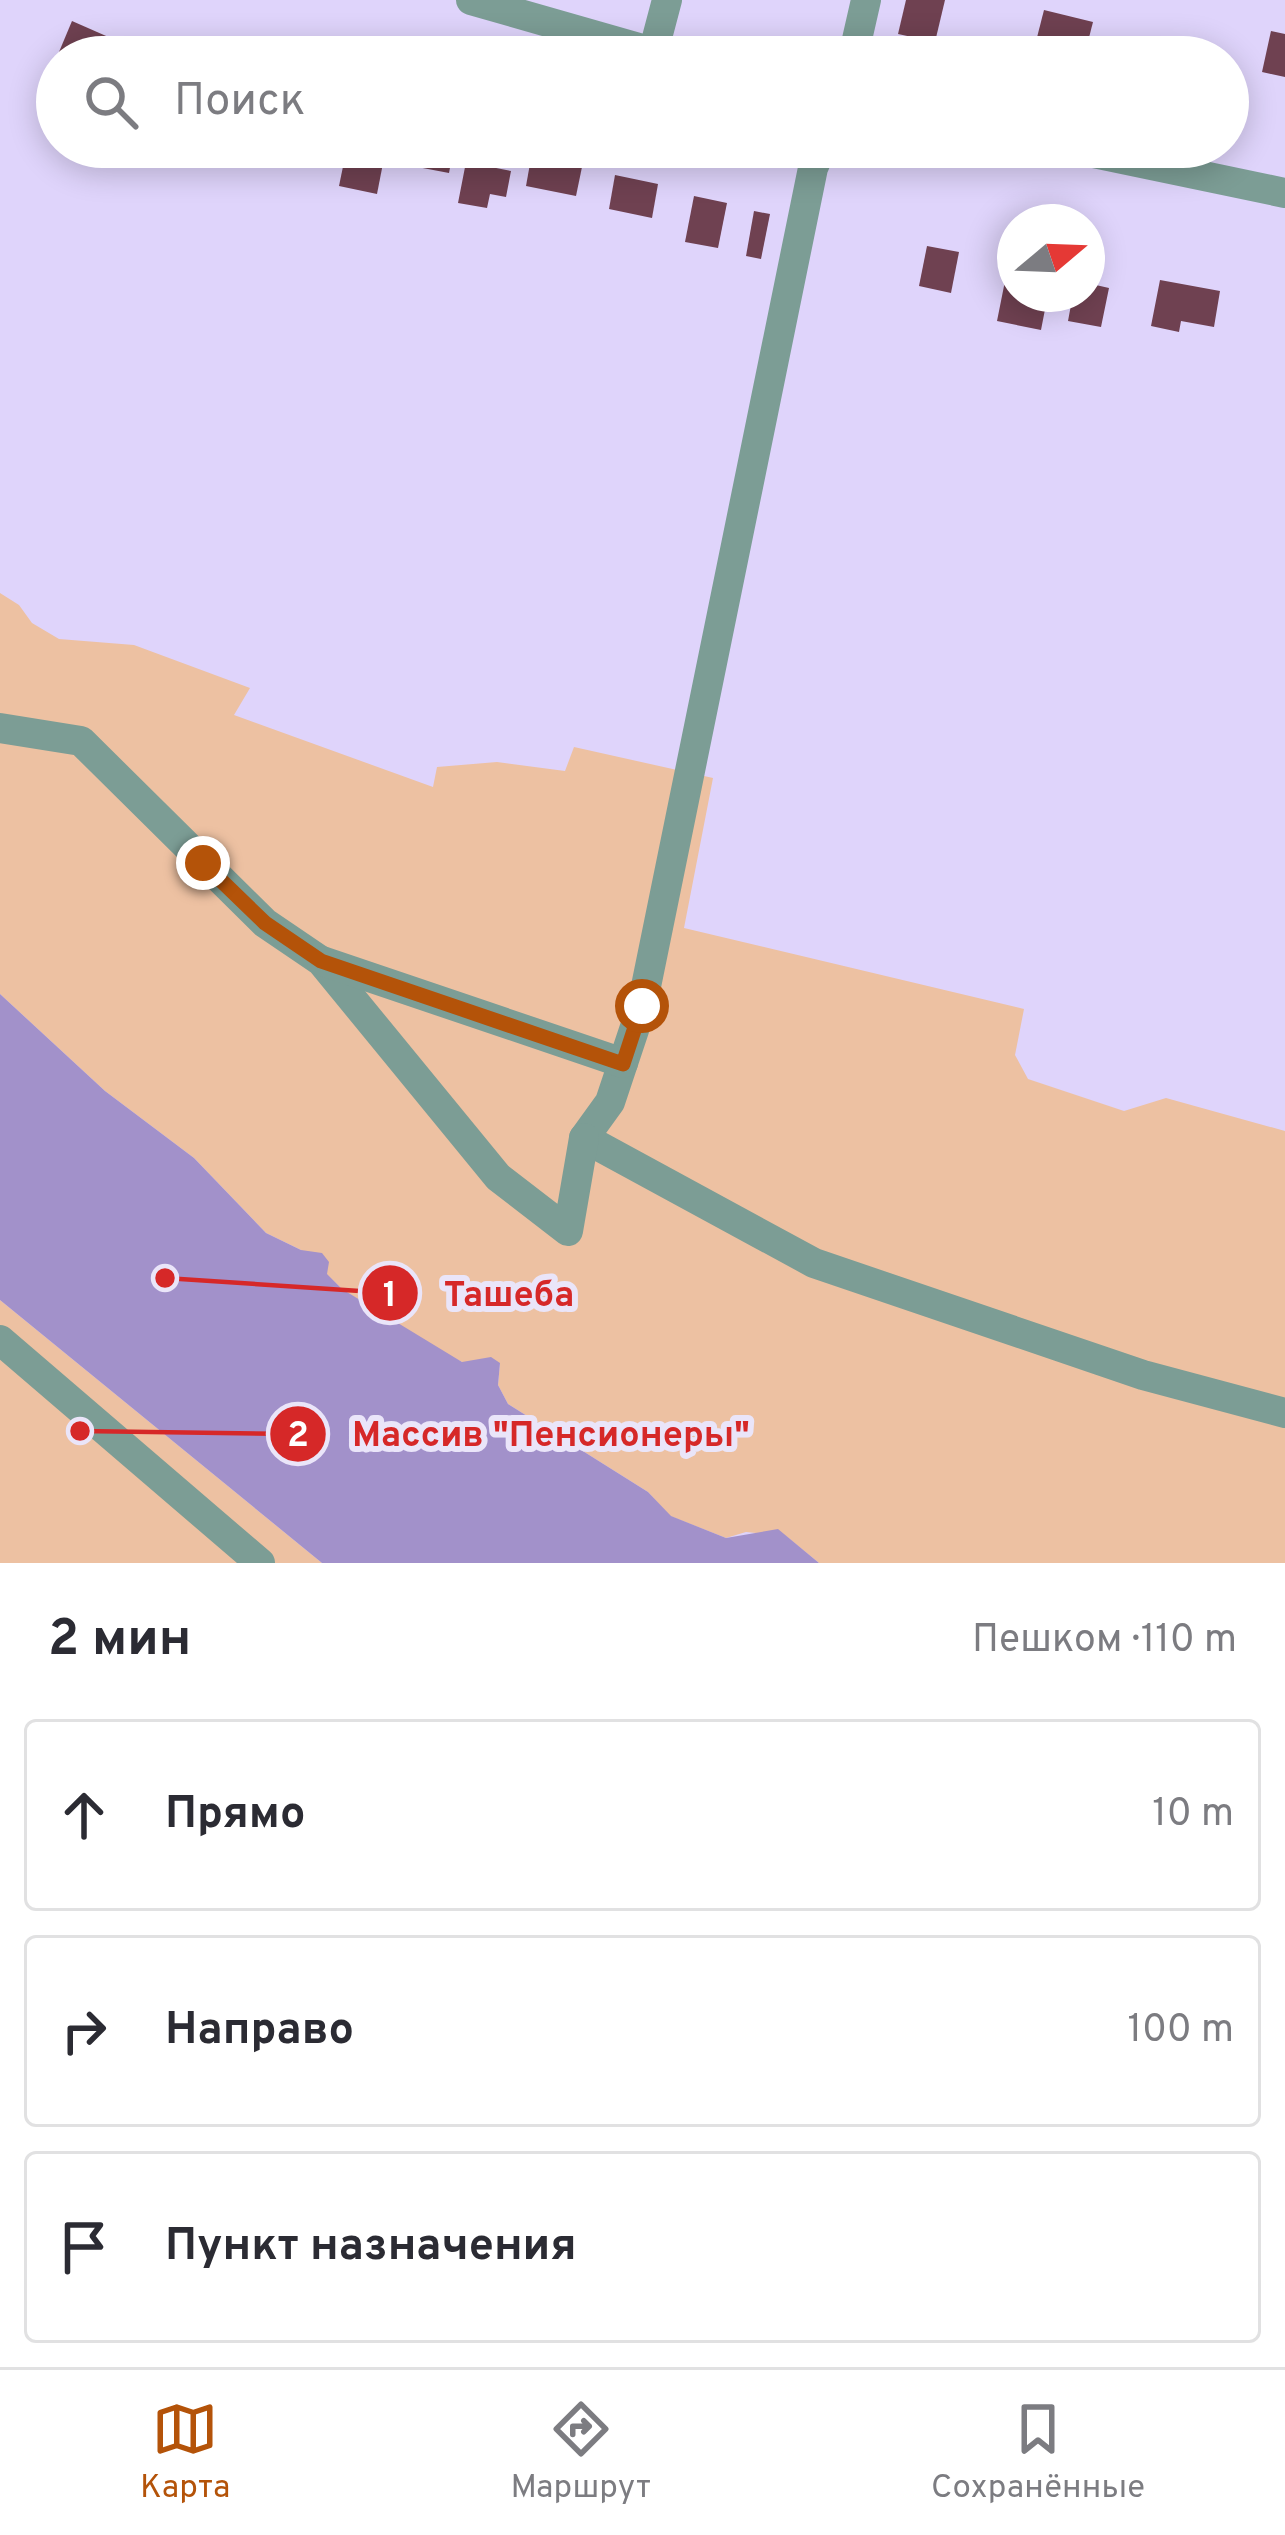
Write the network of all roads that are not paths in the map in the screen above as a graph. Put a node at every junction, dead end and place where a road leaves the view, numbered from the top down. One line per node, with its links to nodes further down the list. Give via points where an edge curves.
1 (471, 0): 4 (street)
2 (667, 0): 5 (street)
3 (866, 0): 6 (street)
4 (596, 36)
5 (664, 36)
6 (858, 36)
7 (812, 168): 12 (street, via 642,1006)
8 (1165, 168): 9 (street)
9 (1285, 193)
10 (0, 728): 11 (street, via 81,742 265,923)
11 (321, 961): 12 (street); 13 (street, via 498,1178 568,1231)
12 (623, 1064): 13 (street, via 610,1102)
13 (584, 1138): 15 (street, via 814,1264 1143,1375)
14 (0, 1340): 16 (street)
15 (1285, 1412)
16 (260, 1563)

